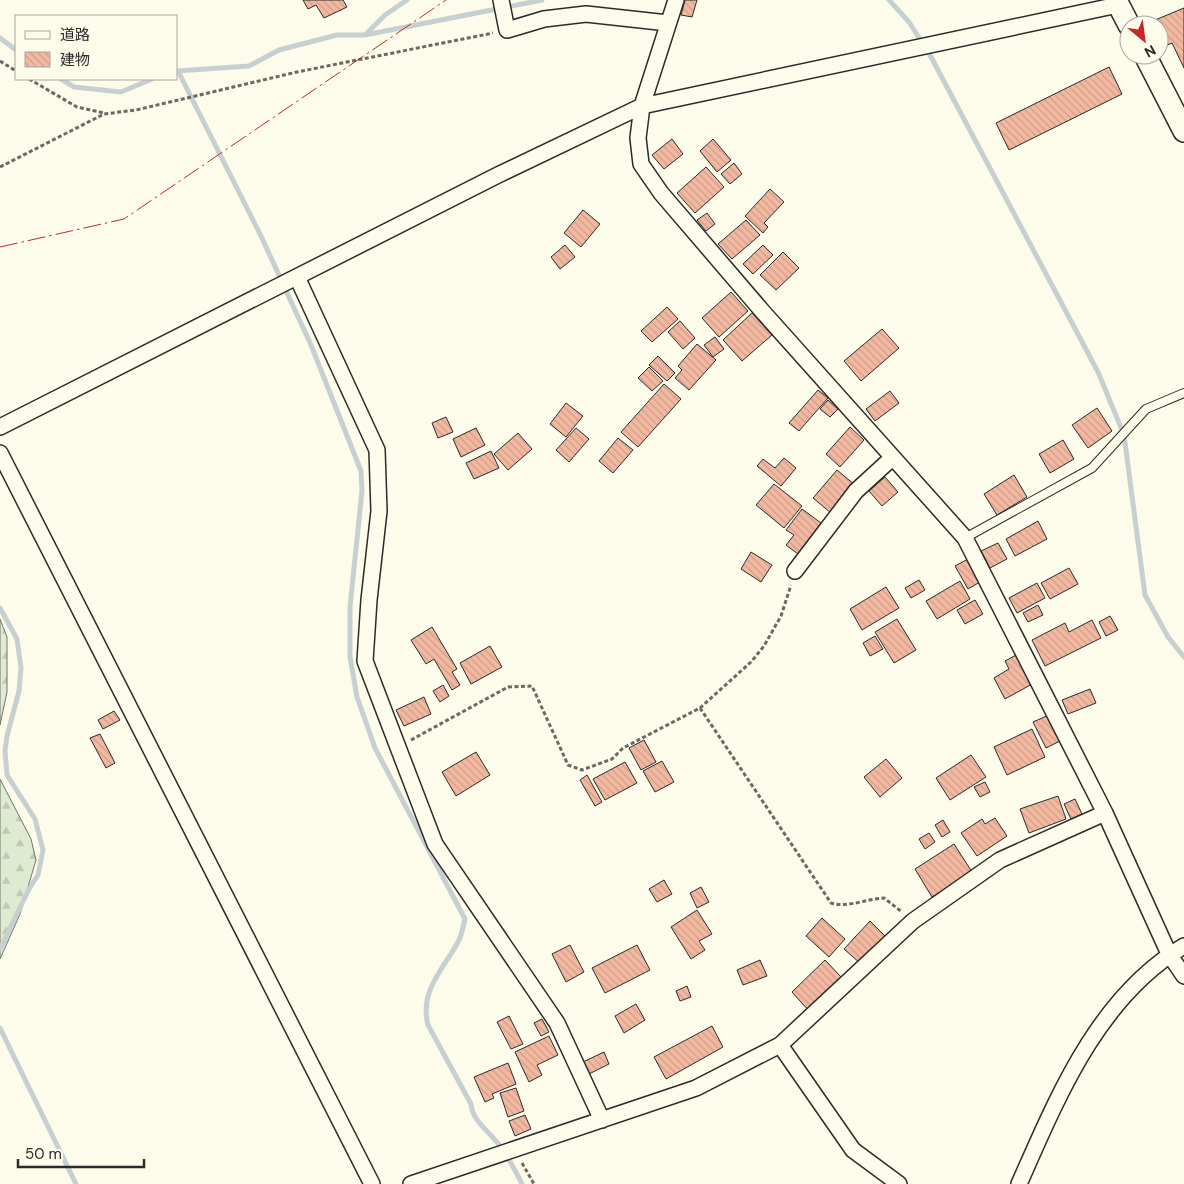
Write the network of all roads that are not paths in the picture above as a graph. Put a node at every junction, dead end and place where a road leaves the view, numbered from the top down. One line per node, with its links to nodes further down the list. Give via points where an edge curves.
1 (501, 0): 5 (street, via 507,27 586,14)
2 (676, 0): 5 (street)
3 (1117, 2): 4 (main road); 7 (street)
4 (1124, 15)
5 (668, 23): 7 (street)
6 (1150, 65): 8 (main road)
7 (642, 106): 9 (street); 13 (street, via 638,138 641,164 661,193)
8 (1184, 131)
9 (297, 277): 11 (street); 21 (street, via 377,450 379,511 365,661 435,844 557,1023)
10 (1184, 393): 14 (lane, via 1146,409 1092,468)
11 (0, 427)
12 (0, 453): 22 (street)
13 (892, 458): 14 (street); 15 (street, via 856,491)
14 (966, 538): 16 (street)
15 (795, 571)
16 (1105, 813): 18 (street); 20 (street, via 1000,860 912,921)
17 (1184, 946): 18 (street)
18 (1169, 954): 19 (street); 25 (street, via 1130,987 1104,1020 1083,1053)
19 (1184, 976)
20 (780, 1045): 21 (street, via 696,1088); 24 (street, via 853,1150)
21 (602, 1120): 23 (street)
22 (372, 1184)
23 (411, 1184)
24 (900, 1184)
25 (1019, 1184)

